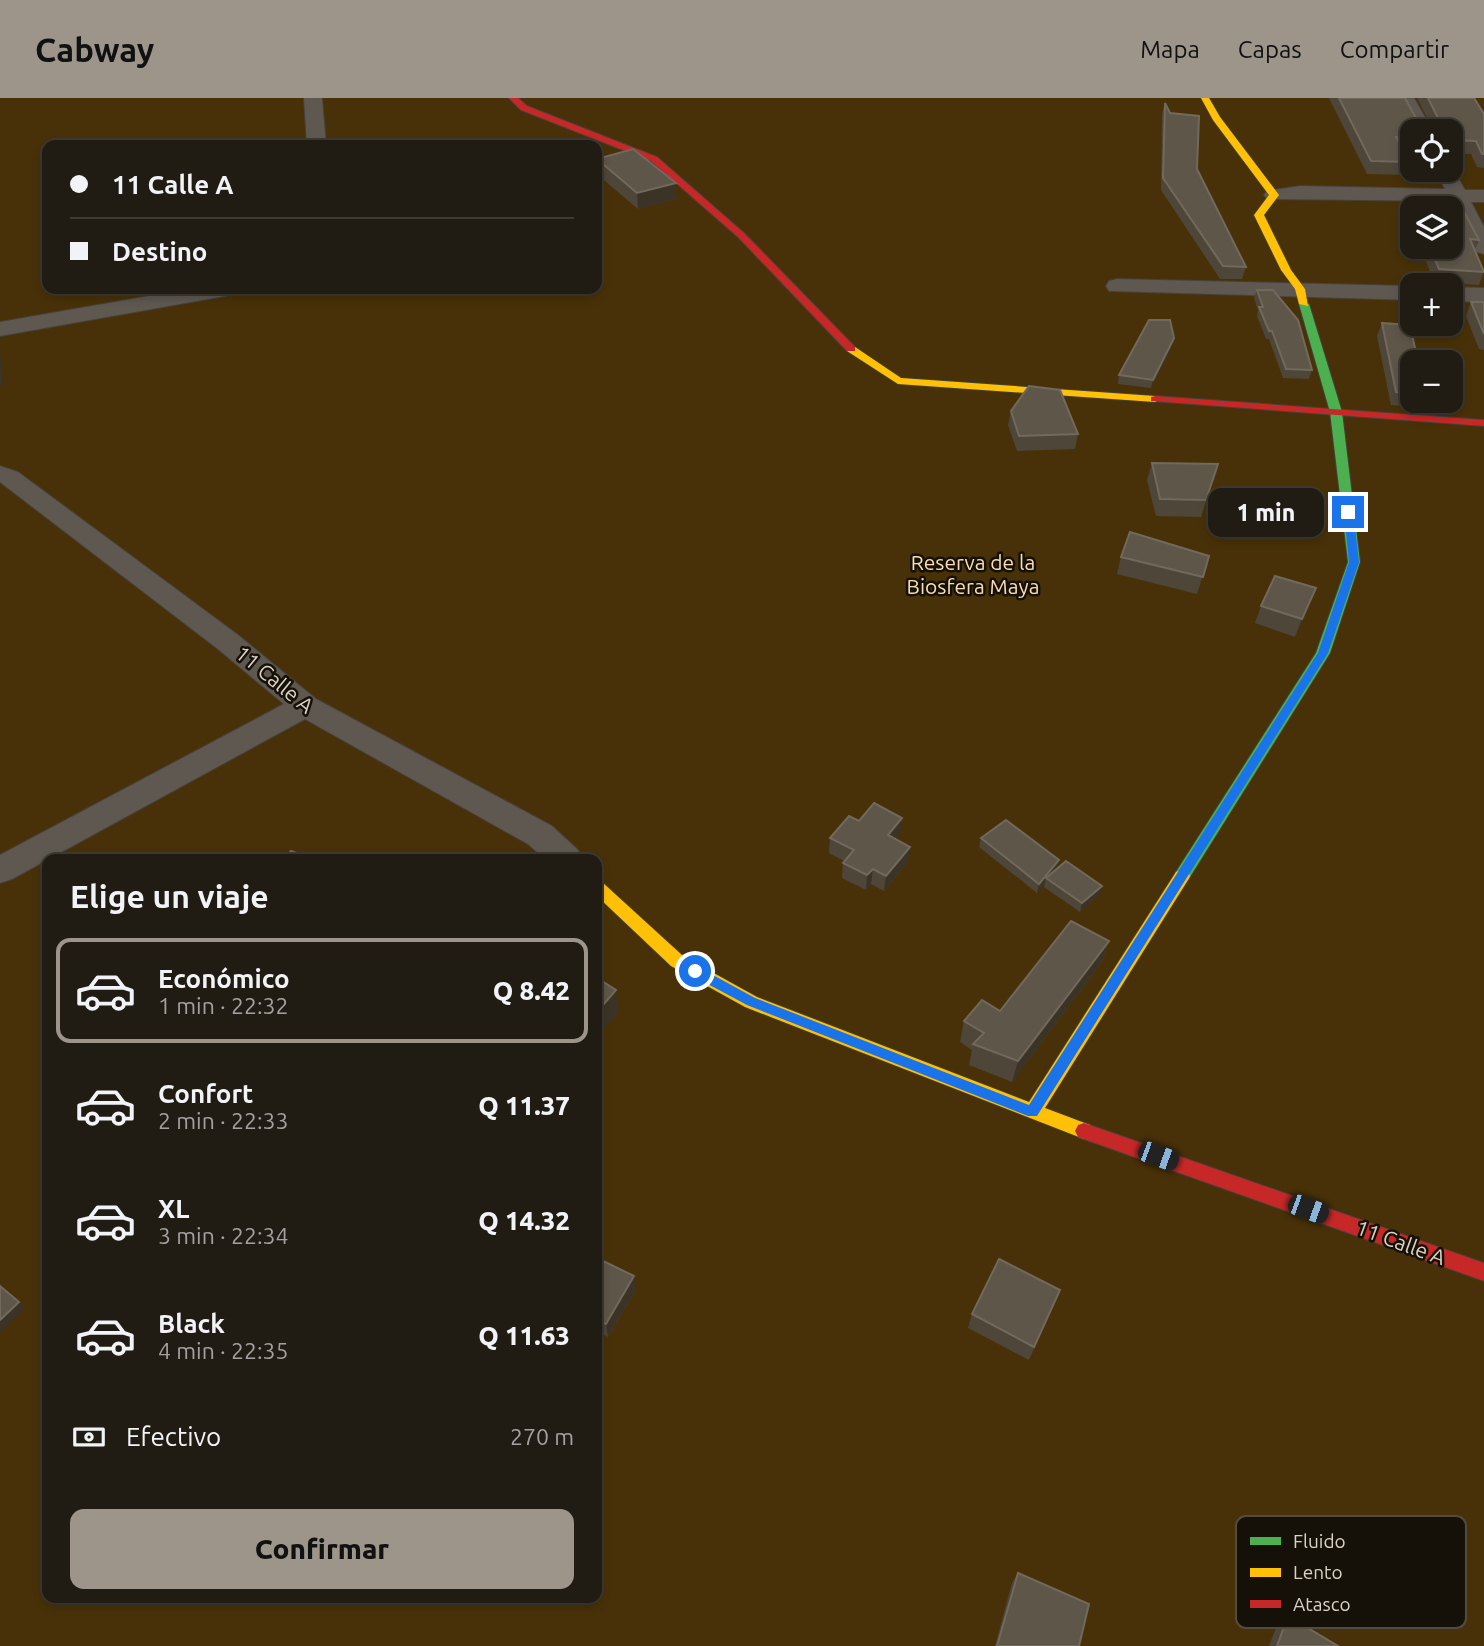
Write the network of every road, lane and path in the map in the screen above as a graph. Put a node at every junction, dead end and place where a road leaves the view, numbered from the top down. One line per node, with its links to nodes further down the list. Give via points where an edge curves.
1 (513, 98): 19 (street, via 524,108 653,159 741,236 857,355 898,381)
2 (1205, 98): 9 (street)
3 (1405, 98): 5 (street)
4 (317, 100): 6 (street)
5 (1417, 119)
6 (317, 140)
7 (1452, 182): 8 (street)
8 (1458, 194): 9 (street); 10 (street); 11 (street)
9 (1274, 195): 13 (street, via 1259,215)
10 (1484, 196)
11 (1484, 248)
12 (1117, 286): 13 (street)
13 (1300, 289): 14 (street); 19 (street)
14 (1400, 293)
15 (197, 294): 18 (street)
16 (1463, 294): 17 (street)
17 (1484, 295)
18 (0, 329)
19 (1336, 412): 20 (street); 26 (street, via 1354,562 1323,653)
20 (1484, 423)
21 (0, 474): 22 (street, 11 Calle A, via 228,642)
22 (305, 706): 23 (street, 11 Calle A, via 540,835); 24 (street)
23 (561, 854)
24 (0, 870)
25 (602, 892): 26 (street, 11 Calle A, via 677,961 751,1002)
26 (1032, 1112): 27 (street, 11 Calle A)
27 (1484, 1272)

